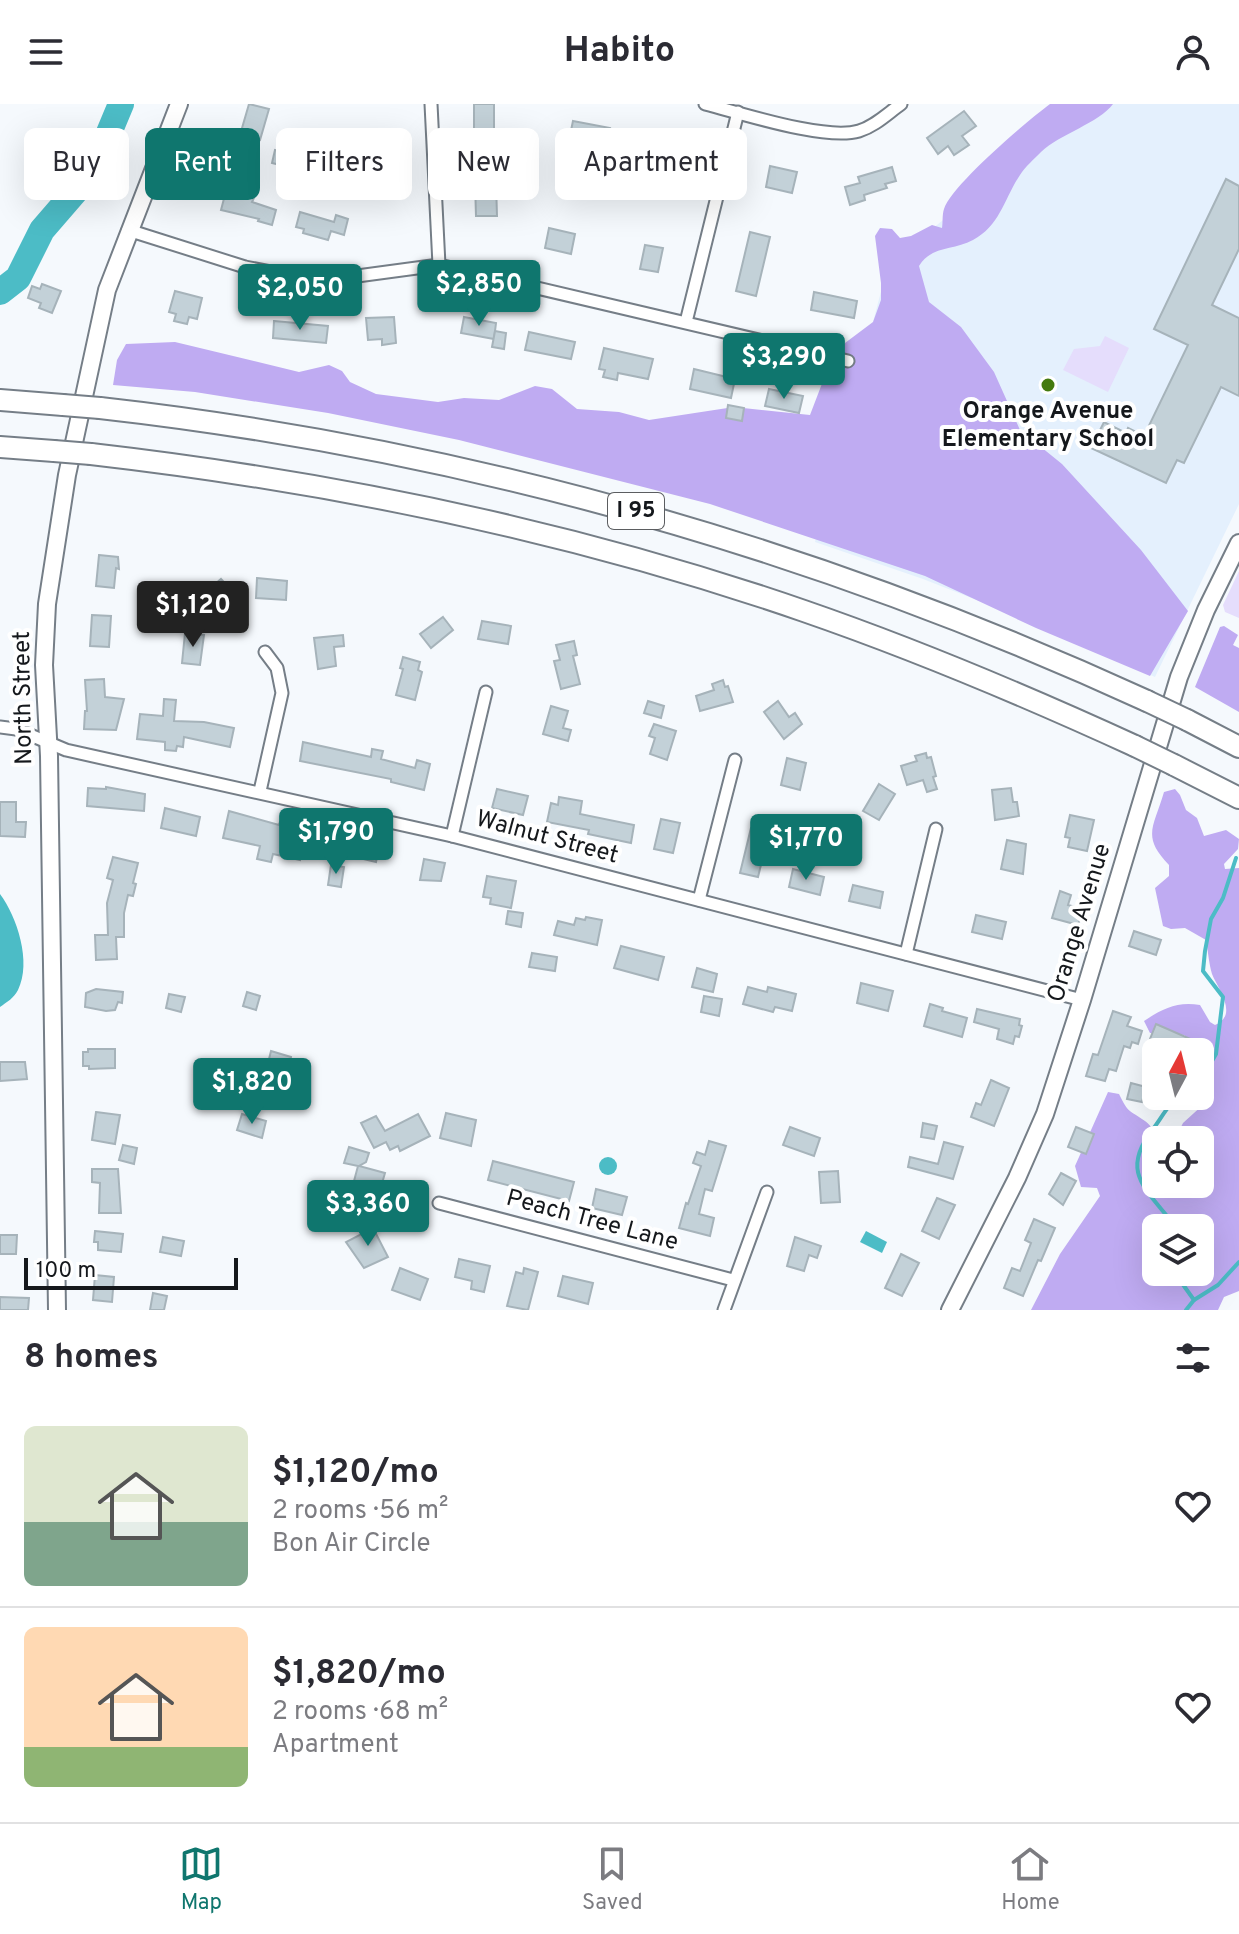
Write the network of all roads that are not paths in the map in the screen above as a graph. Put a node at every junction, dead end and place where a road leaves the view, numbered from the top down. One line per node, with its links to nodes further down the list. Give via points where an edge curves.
1 (179, 104): 6 (main road, North Street)
2 (431, 104): 7 (street)
3 (705, 104): 5 (street)
4 (901, 104): 5 (street, via 875,124 846,134)
5 (738, 112): 8 (street)
6 (128, 230): 7 (street, via 245,267 307,279); 16 (main road, North Street, via 107,290 55,542 44,665)
7 (439, 265): 8 (street)
8 (686, 322): 9 (street)
9 (848, 361)
10 (0, 400): 17 (highway, I 95, bridge, via 262,429 519,480 633,510 880,590 1001,637)
11 (0, 447): 20 (highway, I 95, bridge, via 187,466 341,490 600,548 865,633 1135,746)
12 (1239, 543): 25 (main road, Orange Avenue, via 1179,677)
13 (265, 652): 19 (street, via 277,668 282,693)
14 (486, 692): 22 (street)
15 (0, 727): 16 (street, Walnut Street)
16 (48, 742): 19 (street, Walnut Street); 29 (main road, North Street)
17 (1239, 747)
18 (735, 760): 23 (street)
19 (260, 791): 22 (street, Walnut Street)
20 (1239, 798)
21 (936, 829): 24 (street)
22 (452, 836): 23 (street, Walnut Street)
23 (699, 900): 24 (street, Walnut Street)
24 (906, 954): 25 (street, Walnut Street)
25 (1082, 1000): 31 (main road, Orange Avenue, via 1045,1114)
26 (767, 1192): 28 (street)
27 (439, 1203): 28 (street, Peach Tree Lane)
28 (733, 1280): 30 (street)
29 (57, 1310)
30 (724, 1310)
31 (950, 1310)

